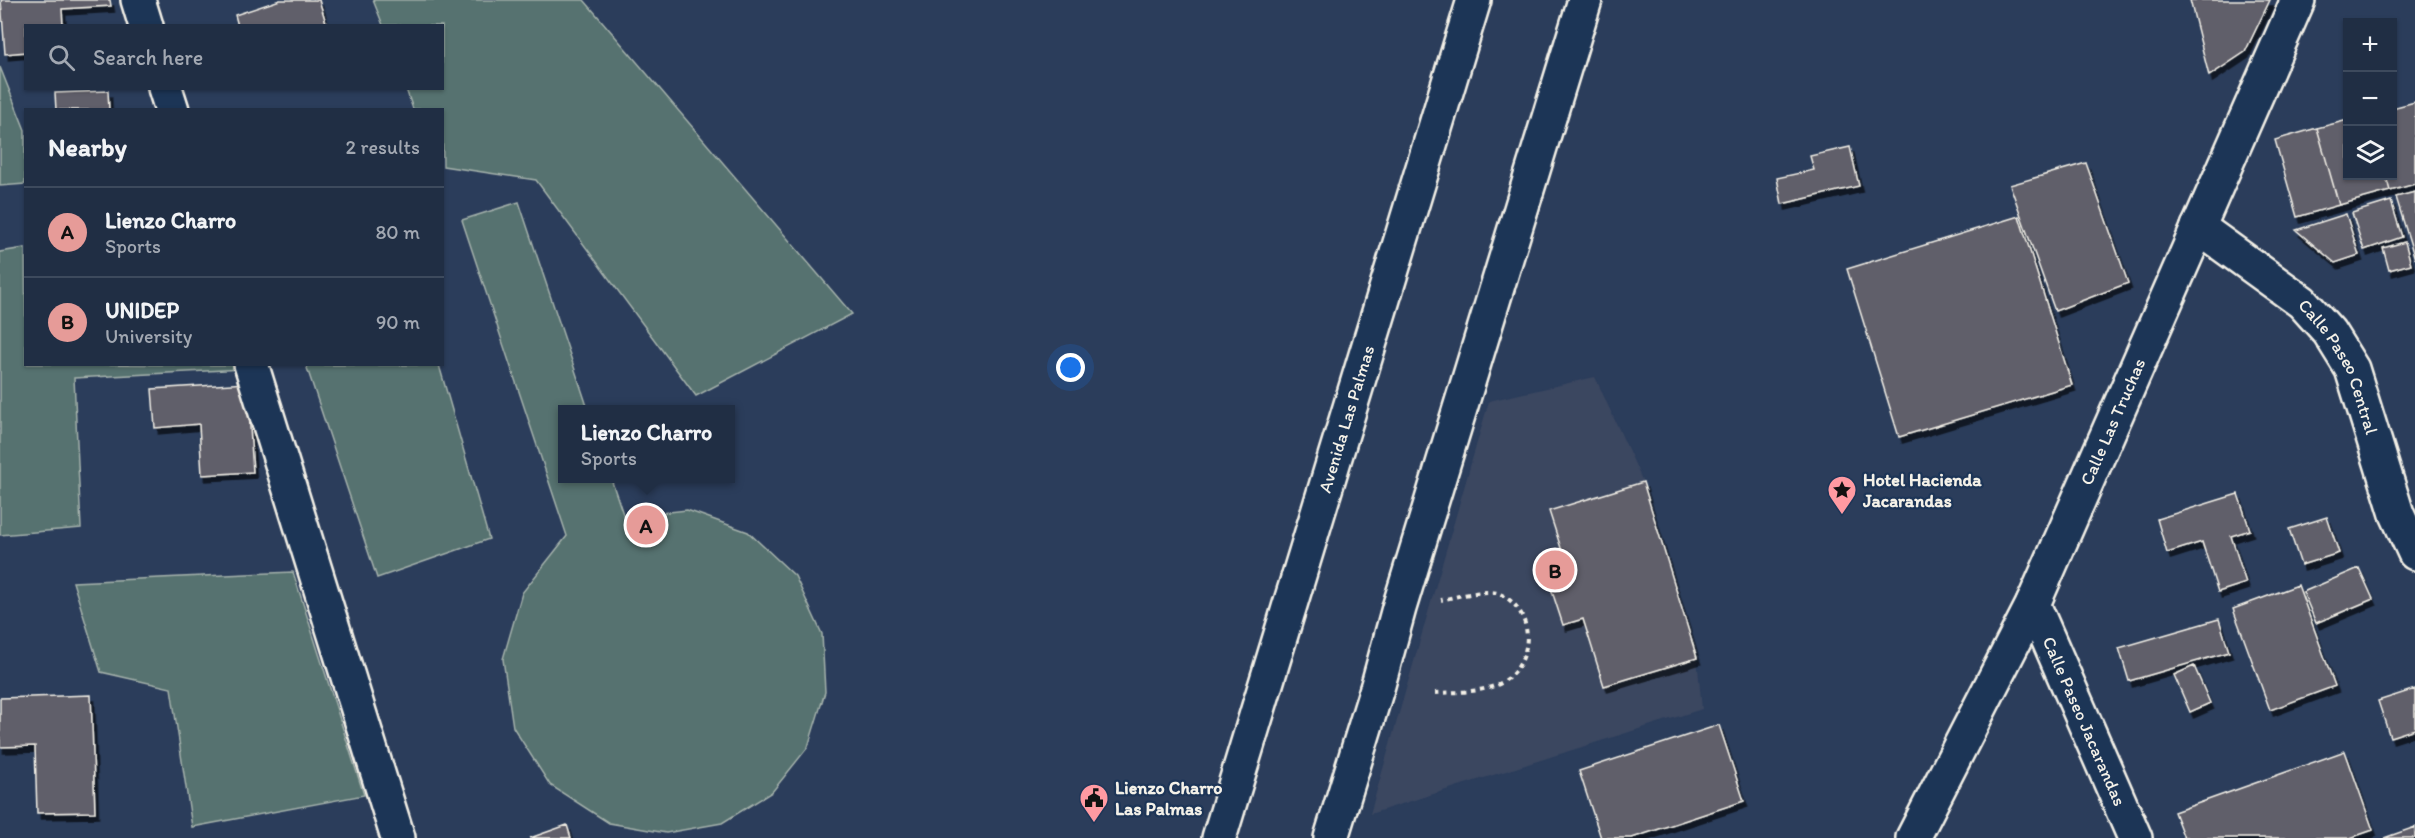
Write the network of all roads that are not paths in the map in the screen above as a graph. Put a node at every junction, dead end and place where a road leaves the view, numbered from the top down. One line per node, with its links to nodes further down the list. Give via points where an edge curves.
1 (138, 0): 5 (street)
2 (1474, 0): 13 (street, Avenida Las Palmas)
3 (1585, 0): 14 (street)
4 (2298, 0): 8 (street, Calle Las Truchas)
5 (145, 24)
6 (166, 90): 7 (street)
7 (171, 108)
8 (2198, 227): 10 (street, Calle Paseo Central, via 2302,302 2329,332 2352,369 2397,514); 11 (street, Calle Las Truchas)
9 (252, 366): 12 (street)
10 (2415, 553)
11 (2033, 604): 15 (street, Calle Las Truchas); 16 (street, Calle Paseo Jacarandas)
12 (398, 838)
13 (1218, 838)
14 (1332, 838)
15 (1913, 838)
16 (2135, 838)

